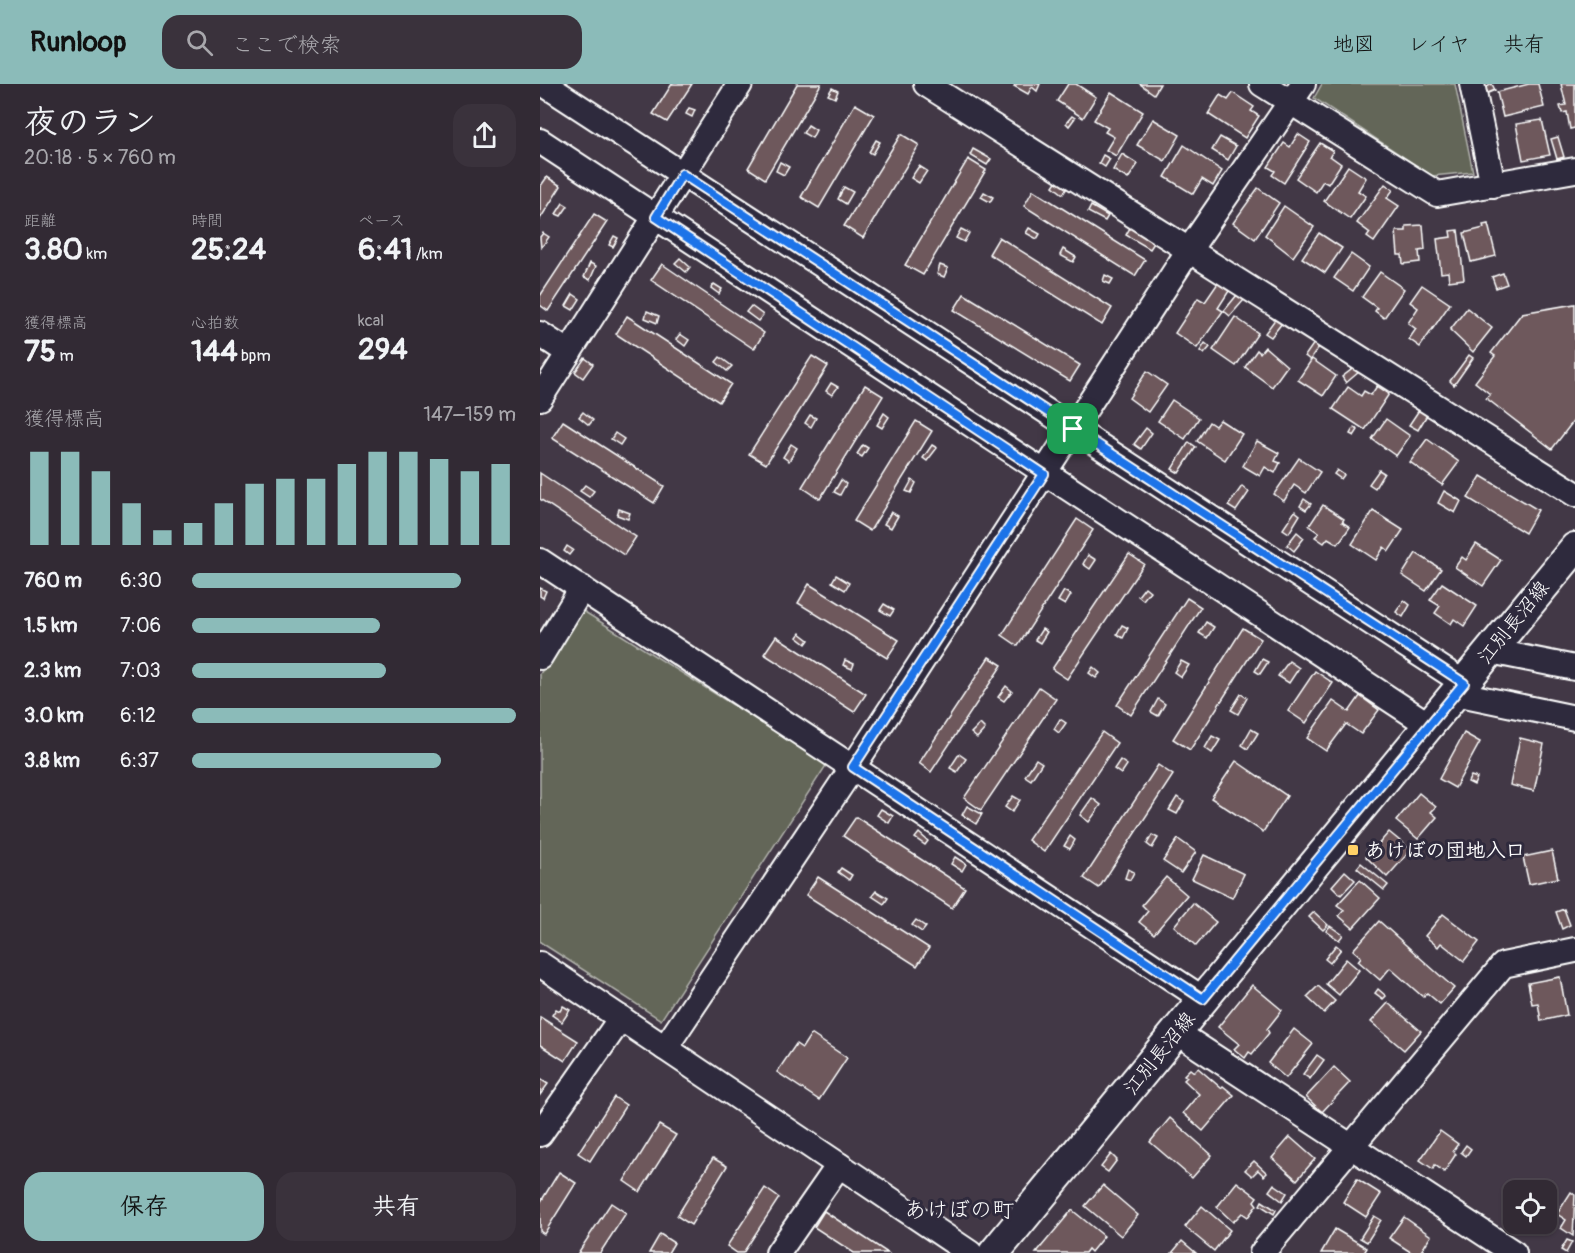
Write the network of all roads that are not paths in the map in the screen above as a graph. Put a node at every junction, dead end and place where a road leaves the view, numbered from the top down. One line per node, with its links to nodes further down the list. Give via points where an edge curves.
1 (544, 84): 9 (street)
2 (740, 84): 9 (street)
3 (926, 84): 12 (street)
4 (1262, 84): 6 (street)
5 (1472, 84): 10 (street)
6 (1298, 93): 10 (street, via 1437,194); 12 (street)
7 (540, 141): 11 (street)
8 (1575, 170): 10 (street)
9 (682, 174): 11 (street); 16 (street)
10 (1492, 184)
11 (656, 217): 14 (street); 17 (street)
12 (1189, 250): 16 (street); 18 (street)
13 (540, 334): 14 (street)
14 (568, 353): 15 (street)
15 (540, 398)
16 (1073, 429): 17 (street); 25 (street)
17 (1044, 474): 27 (street); 28 (street)
18 (1575, 494)
19 (1575, 548): 22 (main road, 江別長沼線)
20 (540, 561): 21 (street)
21 (582, 588): 23 (street); 28 (street)
22 (1490, 651): 24 (street); 25 (main road, 江別長沼線)
23 (540, 657)
24 (1575, 668)
25 (1459, 688): 26 (street); 27 (main road, 江別長沼線)
26 (1575, 717)
27 (1429, 725): 31 (main road, 江別長沼線)
28 (853, 767): 31 (street); 34 (street)
29 (1575, 950): 36 (street, via 1503,965)
30 (540, 964): 32 (street)
31 (1203, 999): 33 (main road, 江別長沼線)
32 (621, 1018): 34 (street); 35 (street)
33 (1176, 1032): 36 (street); 40 (main road, 江別長沼線)
34 (665, 1048): 37 (street)
35 (540, 1134)
36 (1352, 1146): 41 (street); 42 (street)
37 (839, 1165): 38 (street); 39 (street)
38 (778, 1253)
39 (970, 1253)
40 (994, 1253)
41 (1262, 1253)
42 (1514, 1253)

